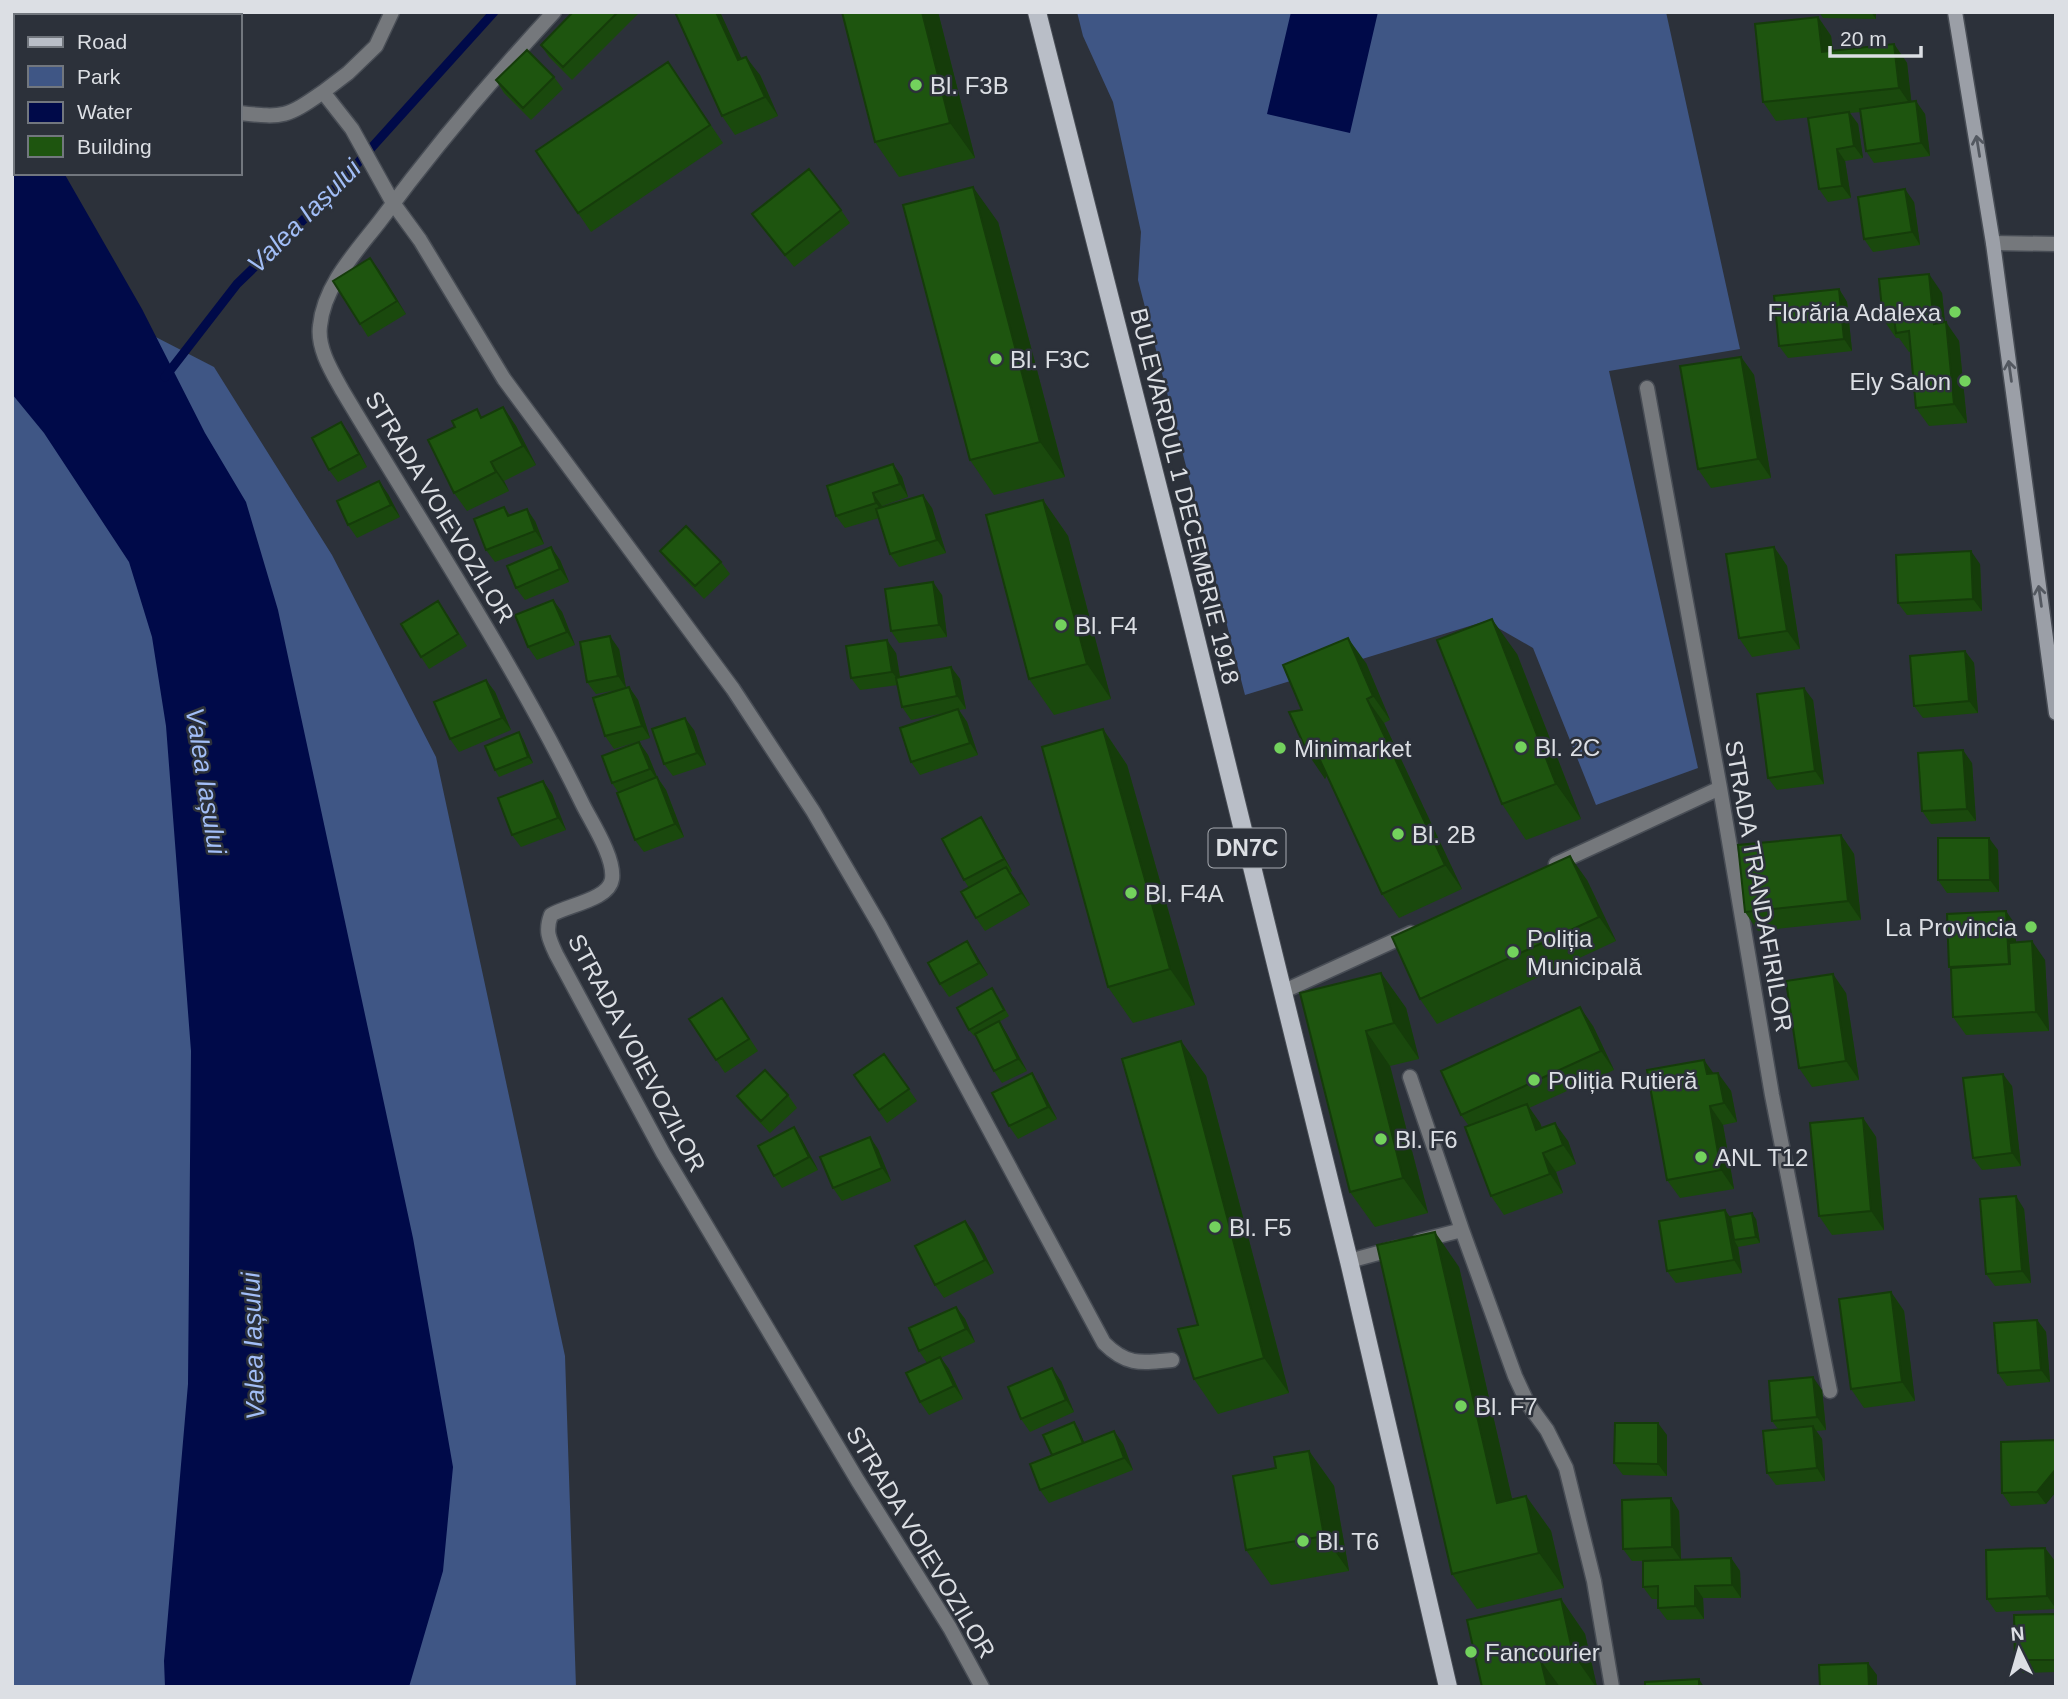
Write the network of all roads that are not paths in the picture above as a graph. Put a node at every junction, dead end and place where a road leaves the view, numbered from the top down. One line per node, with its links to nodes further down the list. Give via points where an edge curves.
1 (392, 12): 5 (street, via 376,46)
2 (554, 12): 7 (street, STRADA VOIEVOZILOR)
3 (1037, 12): 15 (main road, BULEVARDUL 1 DECEMBRIE 1918 / DN7C)
4 (1955, 12): 8 (main road, one-way to 4)
5 (323, 92): 6 (street, via 292,113 269,117); 7 (street, via 352,129)
6 (242, 113)
7 (393, 202): 19 (street, via 504,379 733,689 813,811 880,926 1104,1343 1118,1357 1140,1363); 21 (street, STRADA VOIEVOZILOR, via 324,303 319,328 322,347 342,390 523,689 605,849 612,882 603,893 551,915 548,936 663,1153)
8 (1993, 243): 9 (street); 11 (main road, one-way to 8)
9 (2056, 244)
10 (1647, 388): 12 (street, STRADA TRANDAFIRILOR)
11 (2056, 713)
12 (1720, 788): 13 (street); 20 (street, STRADA TRANDAFIRILOR, via 1772,1095)
13 (1537, 873)
14 (1428, 925): 15 (street)
15 (1282, 992): 18 (main road, BULEVARDUL 1 DECEMBRIE 1918 / DN7C)
16 (1410, 1077): 17 (street)
17 (1462, 1230): 18 (street); 23 (street, via 1515,1376 1566,1468 1594,1581)
18 (1349, 1261): 22 (main road, BULEVARDUL 1 DECEMBRIE 1918 / DN7C)
19 (1172, 1360)
20 (1830, 1391)
21 (982, 1687)
22 (1448, 1687)
23 (1612, 1687)

